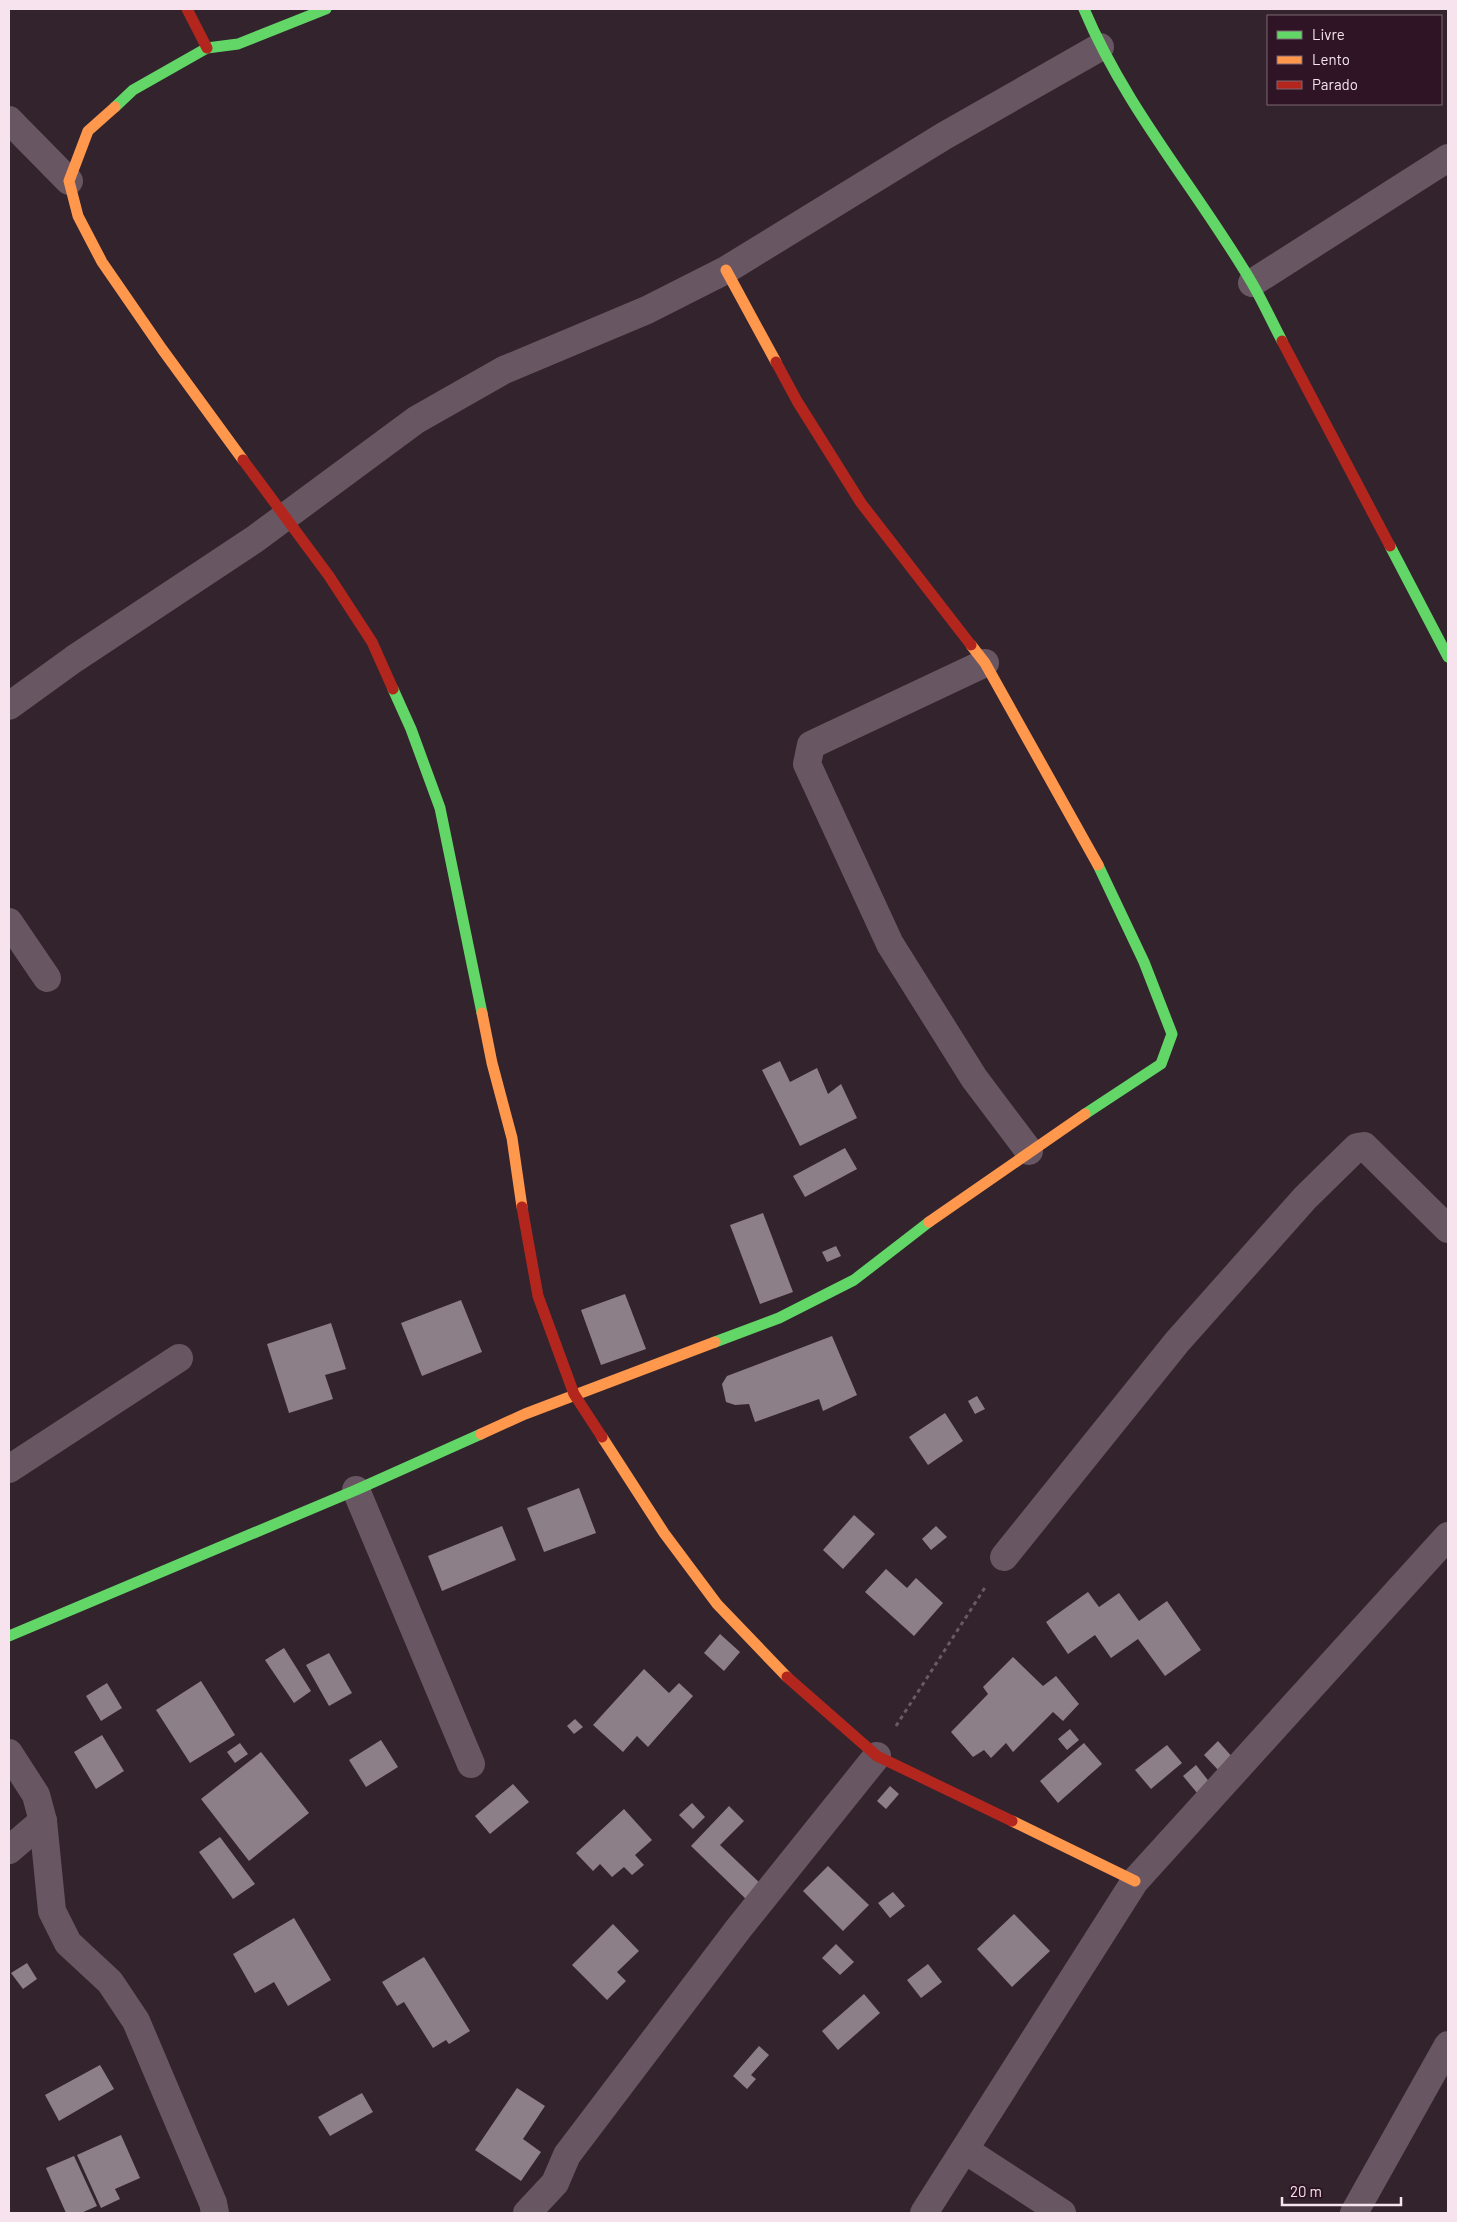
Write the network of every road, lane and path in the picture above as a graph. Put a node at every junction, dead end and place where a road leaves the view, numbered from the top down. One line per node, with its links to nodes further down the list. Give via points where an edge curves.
1 (187, 9): 5 (street)
2 (326, 9): 5 (street, via 238,44)
3 (1084, 9): 4 (street)
4 (1100, 47): 9 (street, via 944,136); 10 (street, via 1147,125)
5 (207, 48): 8 (street, via 132,90 88,130)
6 (9, 120): 8 (street)
7 (1448, 158): 10 (street)
8 (69, 180): 11 (street, via 78,216 102,262)
9 (726, 270): 11 (street, via 647,310 504,370 416,420); 13 (street, via 796,401 861,503)
10 (1252, 283): 12 (street)
11 (286, 516): 14 (street); 20 (street, via 372,642 411,729 440,808 480,1008 512,1138 538,1296)
12 (1448, 657)
13 (985, 663): 17 (street, via 1104,875 1144,962 1172,1034 1161,1064); 17 (street, via 811,744 807,764 890,944 974,1078)
14 (9, 706)
15 (9, 922): 16 (street)
16 (47, 978)
17 (1029, 1151): 20 (street, via 854,1280 779,1318)
18 (1448, 1228): 24 (street, via 1364,1146 1357,1147 1305,1198 1177,1342)
19 (179, 1358): 21 (street)
20 (574, 1394): 22 (street); 27 (street, via 664,1533 717,1604 796,1687)
21 (9, 1470)
22 (356, 1490): 25 (street); 28 (street)
23 (1448, 1536): 31 (street)
24 (1004, 1557): 27 (path)
25 (9, 1636)
26 (9, 1753): 29 (street, via 36,1795)
27 (877, 1756): 31 (street); 35 (street, via 727,1944 567,2154 555,2183)
28 (471, 1764)
29 (43, 1821): 30 (street); 34 (street, via 52,1910 68,1943 110,1982 136,2021)
30 (9, 1850)
31 (1135, 1881): 33 (street)
32 (1448, 2046): 38 (street)
33 (965, 2150): 36 (street); 37 (street)
34 (215, 2213)
35 (527, 2213)
36 (924, 2213)
37 (1062, 2213)
38 (1354, 2213)

